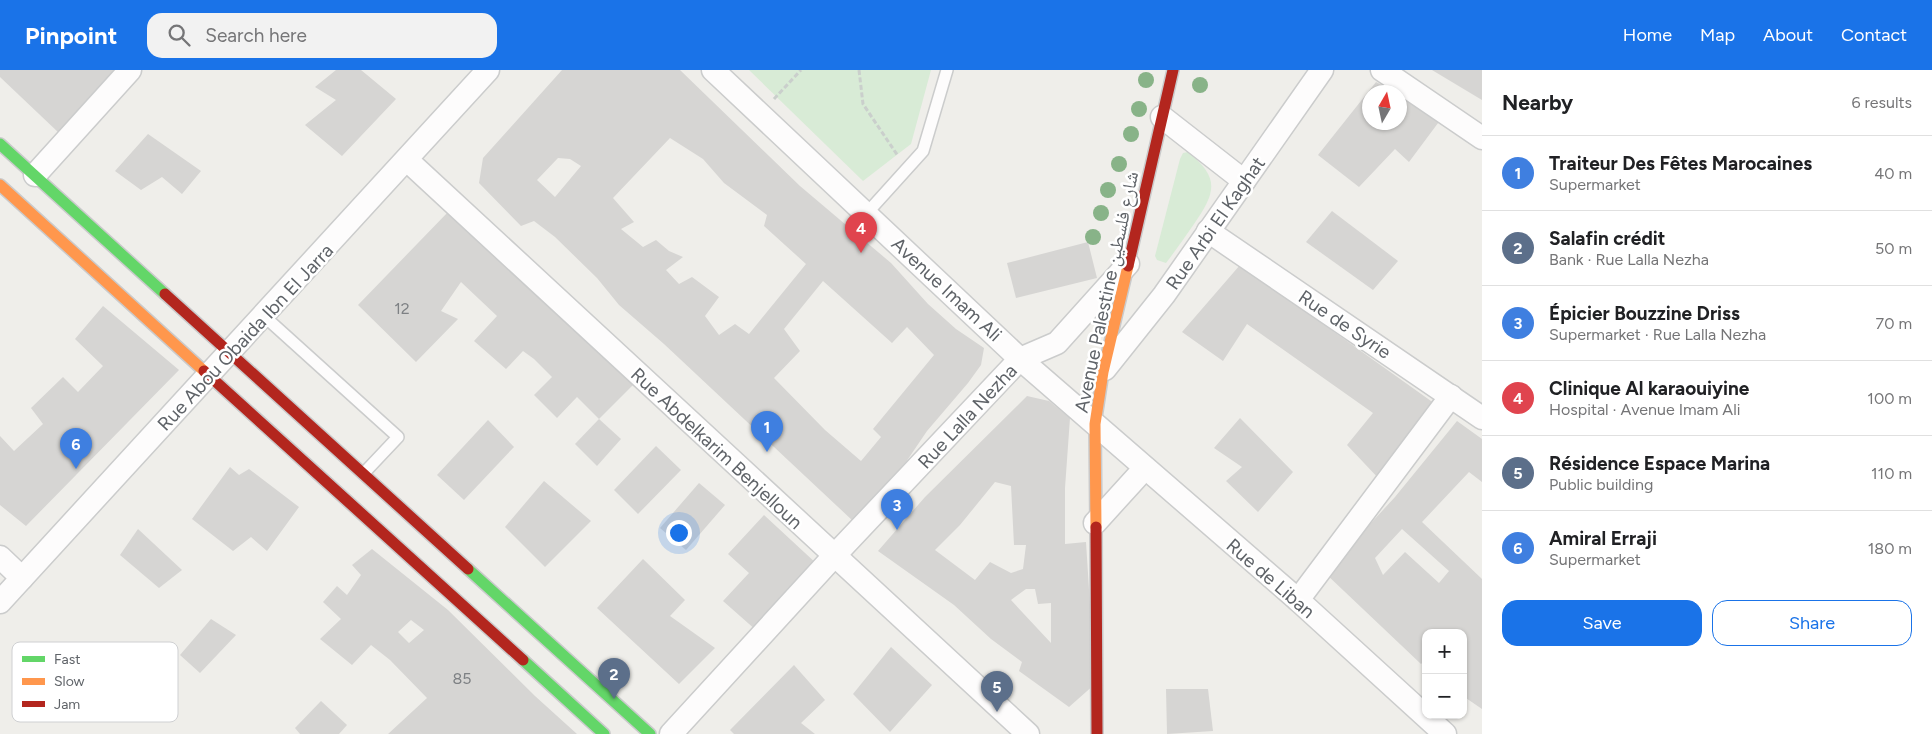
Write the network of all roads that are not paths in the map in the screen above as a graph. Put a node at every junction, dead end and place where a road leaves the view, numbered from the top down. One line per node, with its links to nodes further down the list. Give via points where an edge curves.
1 (130, 70): 12 (street)
2 (488, 70): 11 (street, Rue Abou Obaida Ibn El Jarra)
3 (713, 70): 15 (street, Avenue Imam Ali)
4 (947, 70): 15 (lane, via 923,151)
5 (1173, 70): 8 (main road, Avenue Palestine شارع فلسطين)
6 (1322, 70): 13 (street, Rue Arbi El Kaghat)
7 (1382, 70): 9 (street)
8 (1162, 117): 13 (street); 17 (main road, Avenue Palestine شارع فلسطين)
9 (1482, 138)
10 (0, 144): 12 (main road)
11 (407, 160): 18 (street, Rue Abou Obaida Ibn El Jarra); 29 (street, Rue Abdelkarim Benjelloun)
12 (34, 175): 19 (main road)
13 (1244, 181): 16 (street, Rue Arbi El Kaghat)
14 (0, 185): 22 (main road)
15 (867, 213): 20 (street, Avenue Imam Ali)
16 (1208, 231): 21 (street, Rue Arbi El Kaghat, via 1164,295); 23 (street, Rue de Syrie)
17 (1128, 264): 20 (street, Rue Lalla Nezha, via 1056,343); 21 (main road, Avenue Palestine شارع فلسطين)
18 (264, 316): 19 (street, Rue Abou Obaida Ibn El Jarra); 27 (lane, via 398,437)
19 (230, 352): 22 (street, Rue Abou Obaida Ibn El Jarra); 27 (main road)
20 (1020, 359): 25 (street, Avenue Imam Ali); 29 (street, Rue Lalla Nezha)
21 (1103, 372): 25 (main road, Avenue Palestine شارع فلسطين)
22 (208, 375): 31 (street, Rue Abou Obaida Ibn El Jarra); 34 (main road)
23 (1451, 396): 24 (street, Rue de Syrie); 32 (street)
24 (1482, 418)
25 (1095, 424): 26 (street, Rue de Liban); 28 (main road, Avenue Palestine شارع فلسطين)
26 (1145, 468): 28 (street); 32 (street, Rue de Liban)
27 (364, 473): 35 (main road)
28 (1094, 523): 38 (main road, Avenue Palestine شارع فلسطين)
29 (834, 556): 36 (street, Rue Lalla Nezha); 37 (street, Rue Abdelkarim Benjelloun)
30 (0, 558): 31 (street)
31 (22, 578): 33 (street, Rue Abou Obaida Ibn El Jarra)
32 (1298, 600): 39 (street, Rue de Liban)
33 (0, 602)
34 (604, 734)
35 (650, 734)
36 (671, 734)
37 (1028, 734)
38 (1097, 734)
39 (1446, 734)

